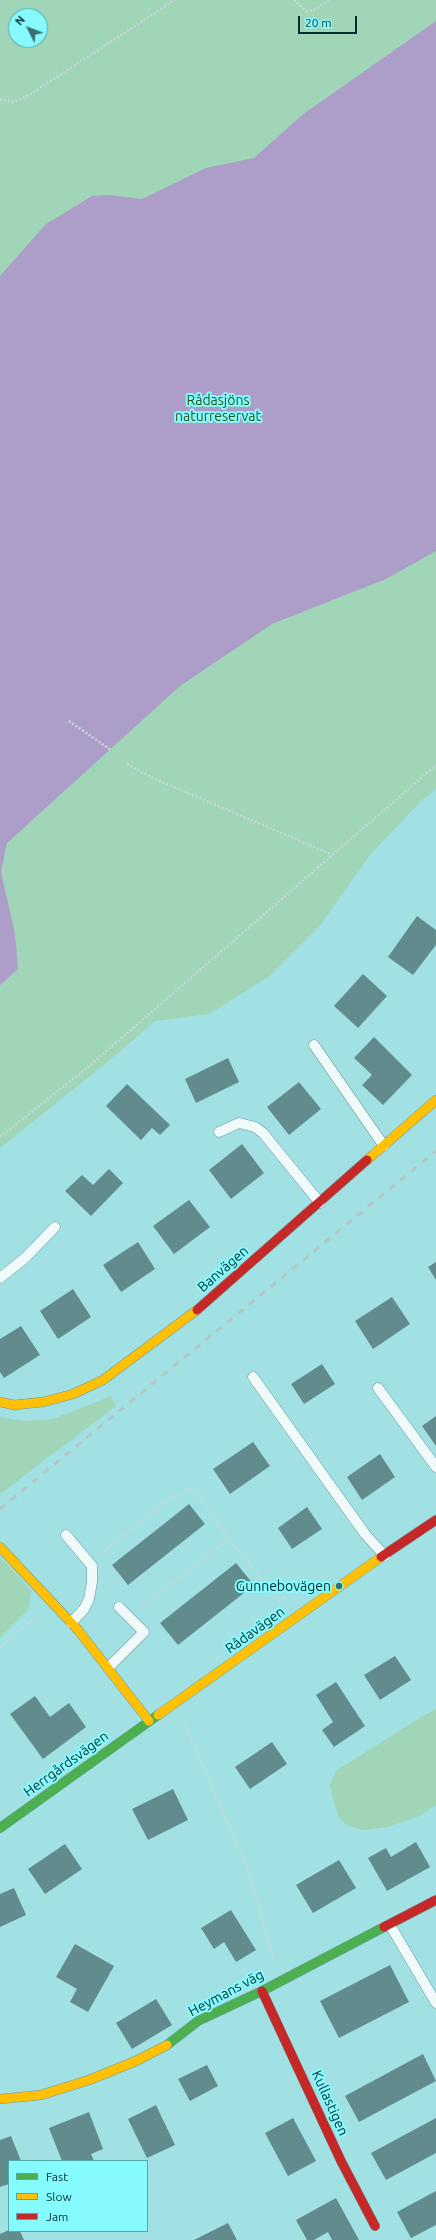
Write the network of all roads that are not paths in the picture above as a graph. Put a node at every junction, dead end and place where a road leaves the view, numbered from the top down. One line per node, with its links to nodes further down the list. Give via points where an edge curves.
1 (314, 1045): 4 (lane)
2 (436, 1100): 4 (street, Banvägen)
3 (219, 1132): 5 (lane, via 239,1123 255,1127 263,1133)
4 (384, 1146): 5 (street, Banvägen)
5 (320, 1203): 10 (street, Banvägen, via 198,1309 103,1380 73,1394 43,1402)
6 (55, 1227): 7 (lane, via 25,1258)
7 (0, 1278)
8 (254, 1378): 15 (lane, via 365,1534)
9 (378, 1388): 11 (lane)
10 (0, 1402)
11 (436, 1467)
12 (436, 1520): 15 (street, Rådavägen)
13 (66, 1535): 17 (lane, via 92,1566 89,1598 84,1609)
14 (0, 1548): 17 (street)
15 (385, 1556): 19 (street, Rådavägen)
16 (119, 1607): 18 (lane, via 144,1632)
17 (71, 1623): 18 (street)
18 (108, 1668): 19 (street)
19 (149, 1722): 20 (street, Herrgårdsvägen)
20 (0, 1828)
21 (436, 1900): 22 (street, Heymans väg)
22 (390, 1926): 23 (street, Heymans väg); 24 (lane)
23 (262, 1991): 25 (street, Heymans väg, via 198,2022 166,2046 136,2061 89,2080 41,2095); 26 (street, Kullastigen, via 341,2161)
24 (436, 2003)
25 (0, 2099)
26 (375, 2226)

